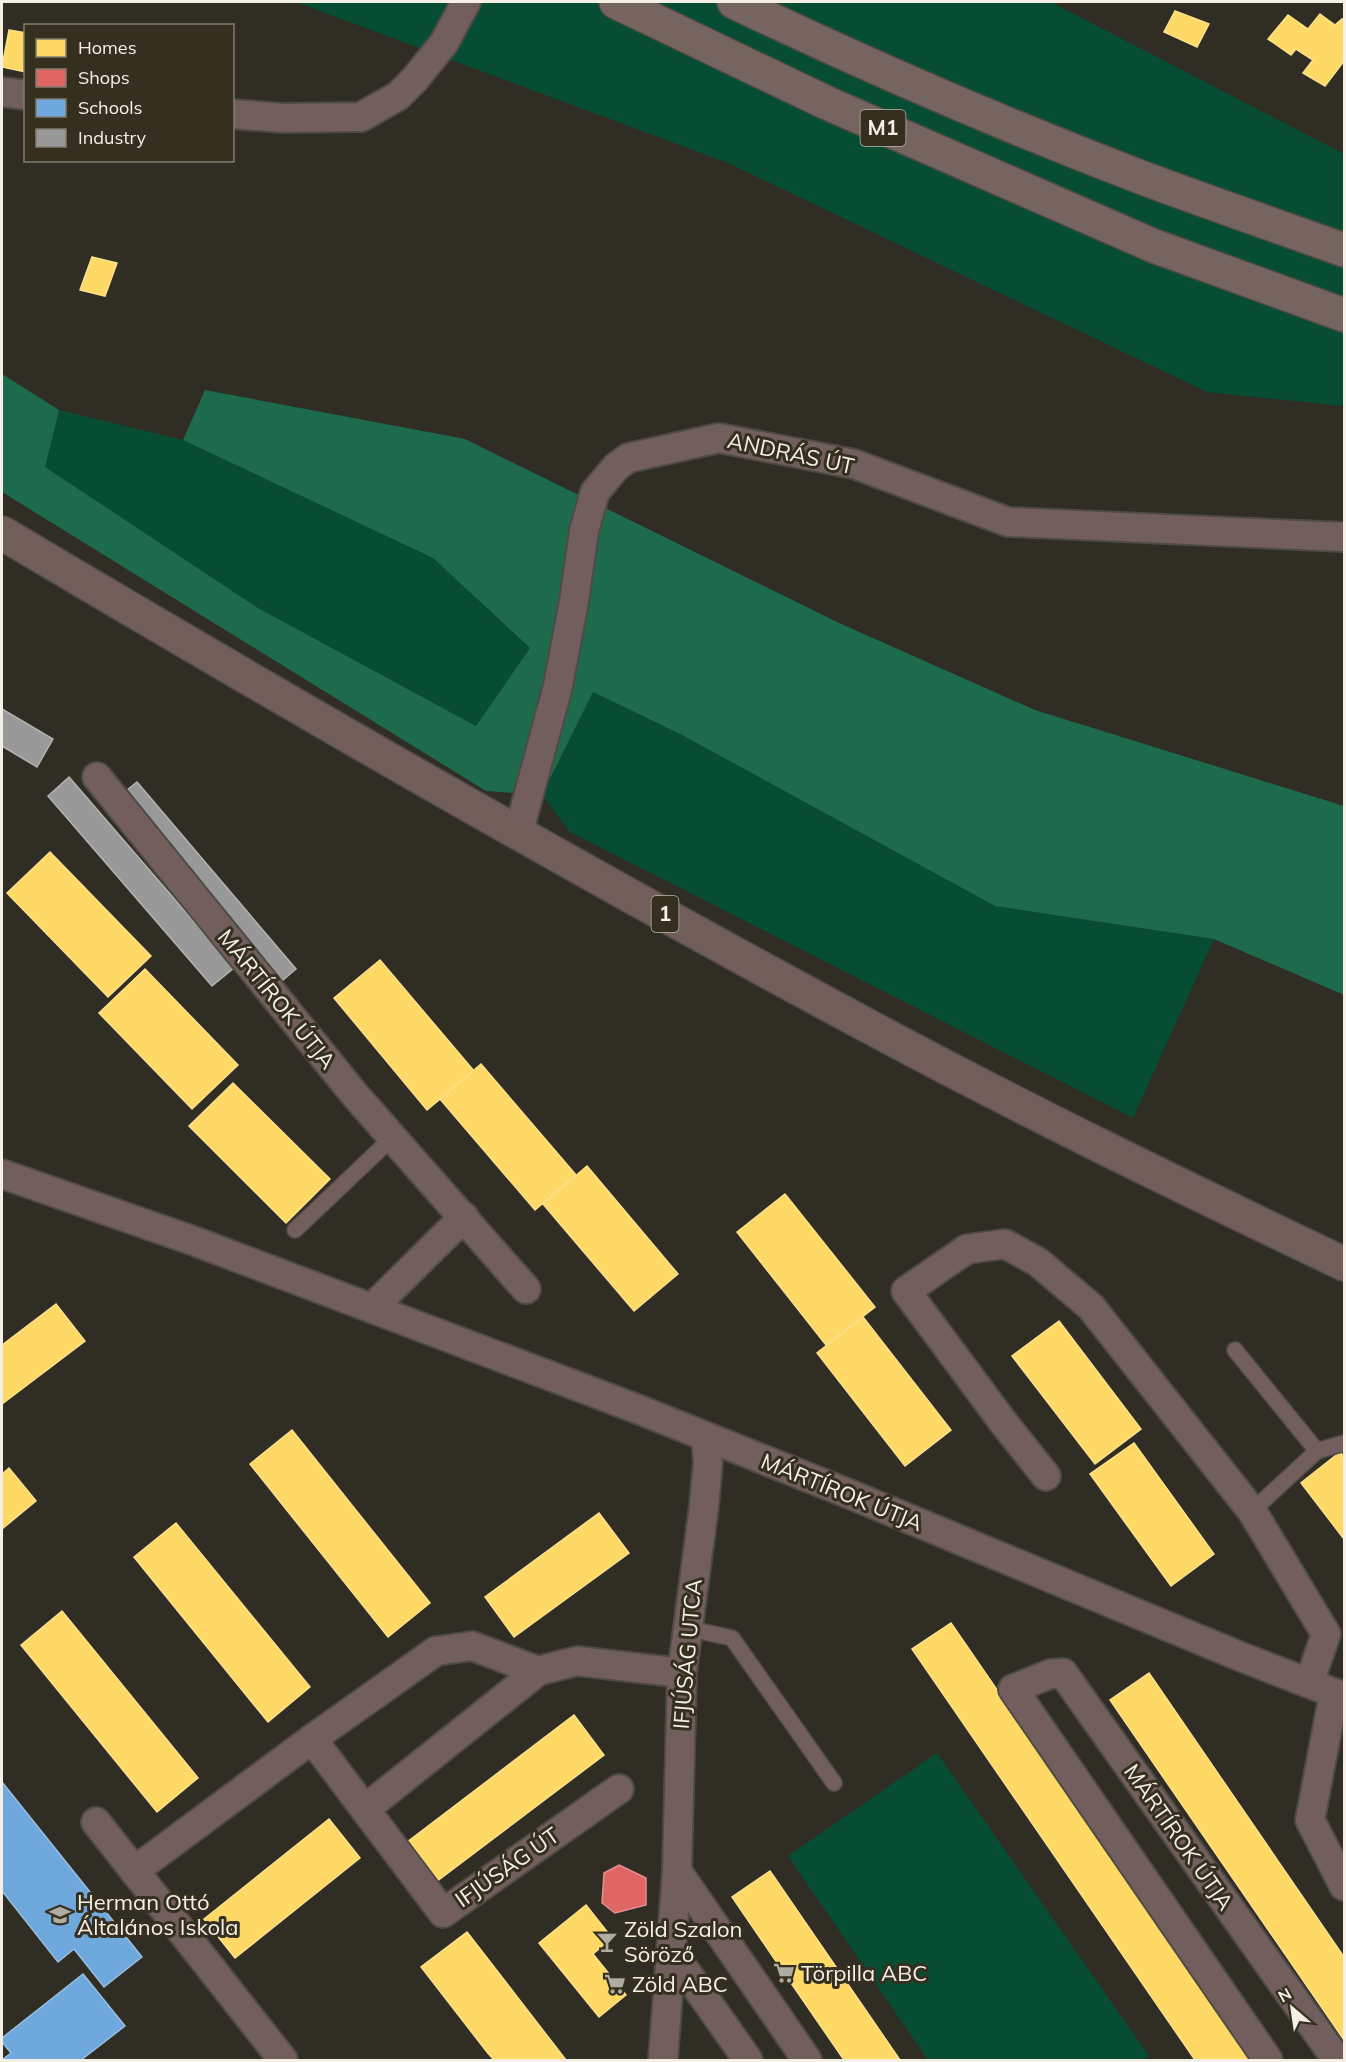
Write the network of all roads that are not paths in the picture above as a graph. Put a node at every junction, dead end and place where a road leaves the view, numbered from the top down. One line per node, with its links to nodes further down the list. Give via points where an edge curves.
1 (466, 2): 6 (street, via 444,43 415,79 398,96 361,117)
2 (616, 2): 8 (highway, M1, via 827,104 1154,246)
3 (734, 2): 7 (highway, M1, via 968,107 1143,178)
4 (2, 92): 5 (street)
5 (24, 95)
6 (234, 114)
7 (1344, 250)
8 (1344, 315)
9 (2, 533): 12 (main road, 1)
10 (1344, 537): 12 (street, ANDRÁS ÚT, via 1008,522 854,464 719,438 628,458 595,492 589,511 558,686)
11 (97, 777): 13 (street, MÁRTÍROK ÚTJA)
12 (518, 834): 17 (main road, 1, via 960,1074)
13 (393, 1137): 15 (street, MÁRTÍROK ÚTJA); 16 (lane)
14 (3, 1182): 19 (street, MÁRTÍROK ÚTJA, via 194,1241)
15 (464, 1217): 18 (street, MÁRTÍROK ÚTJA); 19 (street)
16 (295, 1230)
17 (1344, 1264)
18 (526, 1289)
19 (372, 1308): 21 (street, MÁRTÍROK ÚTJA)
20 (1235, 1350): 23 (lane)
21 (706, 1437): 26 (street, IFJÚSÁG UTCA, via 704,1506); 29 (street, MÁRTÍROK ÚTJA)
22 (1344, 1443): 23 (lane)
23 (1317, 1451): 25 (lane)
24 (1046, 1476): 25 (street, via 906,1291 967,1249 1005,1244 1038,1262 1091,1307)
25 (1252, 1511): 29 (street, via 1326,1634)
26 (686, 1628): 28 (street, IFJÚSÁG UTCA); 31 (lane, via 732,1638)
27 (538, 1671): 28 (street, via 577,1661); 30 (street, via 472,1646 436,1651); 33 (street)
28 (682, 1673): 36 (street, IFJÚSÁG UTCA)
29 (1329, 1691): 37 (street, via 1310,1820)
30 (312, 1739): 33 (street, IFJÚSÁG ÚT); 35 (street)
31 (834, 1783)
32 (619, 1789): 33 (street, IFJÚSÁG ÚT, via 443,1913)
33 (365, 1809)
34 (96, 1822): 35 (street)
35 (134, 1871): 39 (street)
36 (678, 1871): 38 (street, IFJÚSÁG UTCA); 42 (street)
37 (1344, 1886)
38 (672, 1952): 40 (street, IFJÚSÁG UTCA); 41 (street)
39 (283, 2061)
40 (663, 2061)
41 (748, 2061)
42 (807, 2061)
43 (1268, 2061): 44 (street, MÁRTÍROK ÚTJA, via 1013,1689 1050,1674 1063,1673)
44 (1337, 2061)

